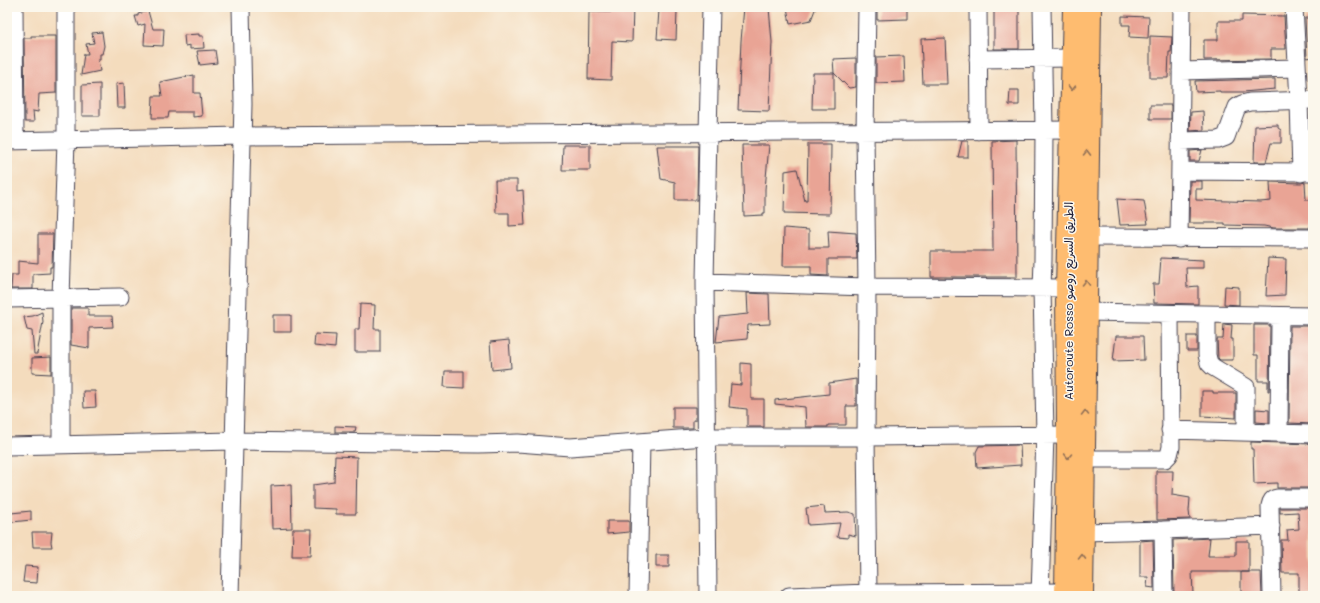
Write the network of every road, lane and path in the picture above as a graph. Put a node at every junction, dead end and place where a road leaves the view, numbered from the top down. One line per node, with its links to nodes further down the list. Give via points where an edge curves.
1 (14, 7): 25 (street)
2 (66, 7): 24 (street)
3 (241, 7): 23 (street)
4 (712, 7): 22 (street)
5 (867, 7): 21 (street)
6 (978, 7): 14 (street)
7 (1042, 7): 12 (street)
8 (1074, 7): 13 (highway, Autoroute Rosso الطريق السريع روصو)
9 (1090, 7): 29 (highway, Autoroute Rosso الطريق السريع روصو, one-way to 9)
10 (1182, 7): 16 (street)
11 (1294, 7): 15 (street)
12 (1043, 58): 13 (street); 14 (street); 20 (street)
13 (1073, 58): 18 (highway, Autoroute Rosso الطريق السريع روصو, one-way to 18)
14 (978, 60): 19 (street)
15 (1297, 68): 16 (street); 17 (street)
16 (1181, 71): 26 (street)
17 (1306, 101): 26 (street, via 1242,104 1237,107 1226,138); 28 (street)
18 (1071, 130): 20 (street); 35 (highway, Autoroute Rosso الطريق السريع روصو)
19 (979, 131): 20 (street); 21 (street)
20 (1044, 131): 34 (street)
21 (865, 132): 22 (street); 33 (street)
22 (708, 133): 23 (street); 32 (street)
23 (242, 136): 24 (street); 52 (street)
24 (66, 140): 25 (street); 37 (street)
25 (11, 141)
26 (1180, 141): 27 (street)
27 (1180, 171): 28 (street); 31 (street)
28 (1307, 172)
29 (1087, 237): 31 (street); 39 (highway, Autoroute Rosso الطريق السريع روصو, one-way to 29)
30 (1313, 238): 31 (street)
31 (1179, 239)
32 (705, 282): 33 (street); 51 (street)
33 (867, 287): 34 (street); 50 (street)
34 (1042, 288): 35 (street); 48 (street)
35 (1067, 288): 49 (highway, Autoroute Rosso الطريق السريع روصو)
36 (120, 297): 37 (street)
37 (61, 298): 38 (street); 54 (street)
38 (7, 299)
39 (1085, 312): 40 (street); 56 (highway, Autoroute Rosso الطريق السريع روصو, one-way to 39)
40 (1170, 314): 41 (street); 44 (street)
41 (1207, 315): 42 (street); 45 (street, via 1209,363 1246,387)
42 (1280, 316): 43 (street); 46 (street)
43 (1313, 316)
44 (1170, 430): 45 (street); 56 (street, via 1171,447 1168,458)
45 (1246, 432): 46 (street)
46 (1279, 433): 47 (street)
47 (1313, 434)
48 (1045, 435): 49 (street); 50 (street); 62 (street)
49 (1068, 435): 63 (highway, Autoroute Rosso الطريق السريع روصو, one-way to 63)
50 (866, 437): 51 (street); 61 (street)
51 (706, 438): 53 (street); 66 (street)
52 (234, 441): 53 (street, via 518,443 570,447); 54 (street); 64 (street)
53 (641, 442): 65 (street)
54 (61, 445): 55 (street)
55 (7, 446)
56 (1085, 459): 60 (highway, Autoroute Rosso الطريق السريع روصو)
57 (1313, 498): 58 (street, via 1274,499 1270,506)
58 (1271, 526): 59 (street); 69 (street)
59 (1163, 530): 60 (street); 68 (street)
60 (1083, 532): 63 (highway, Autoroute Rosso الطريق السريع روصو, one-way to 60)
61 (868, 593): 62 (street); 67 (street)
62 (1040, 594): 63 (street)
63 (1072, 595)
64 (230, 596)
65 (638, 596)
66 (708, 596)
67 (788, 596)
68 (1164, 596)
69 (1272, 596)

